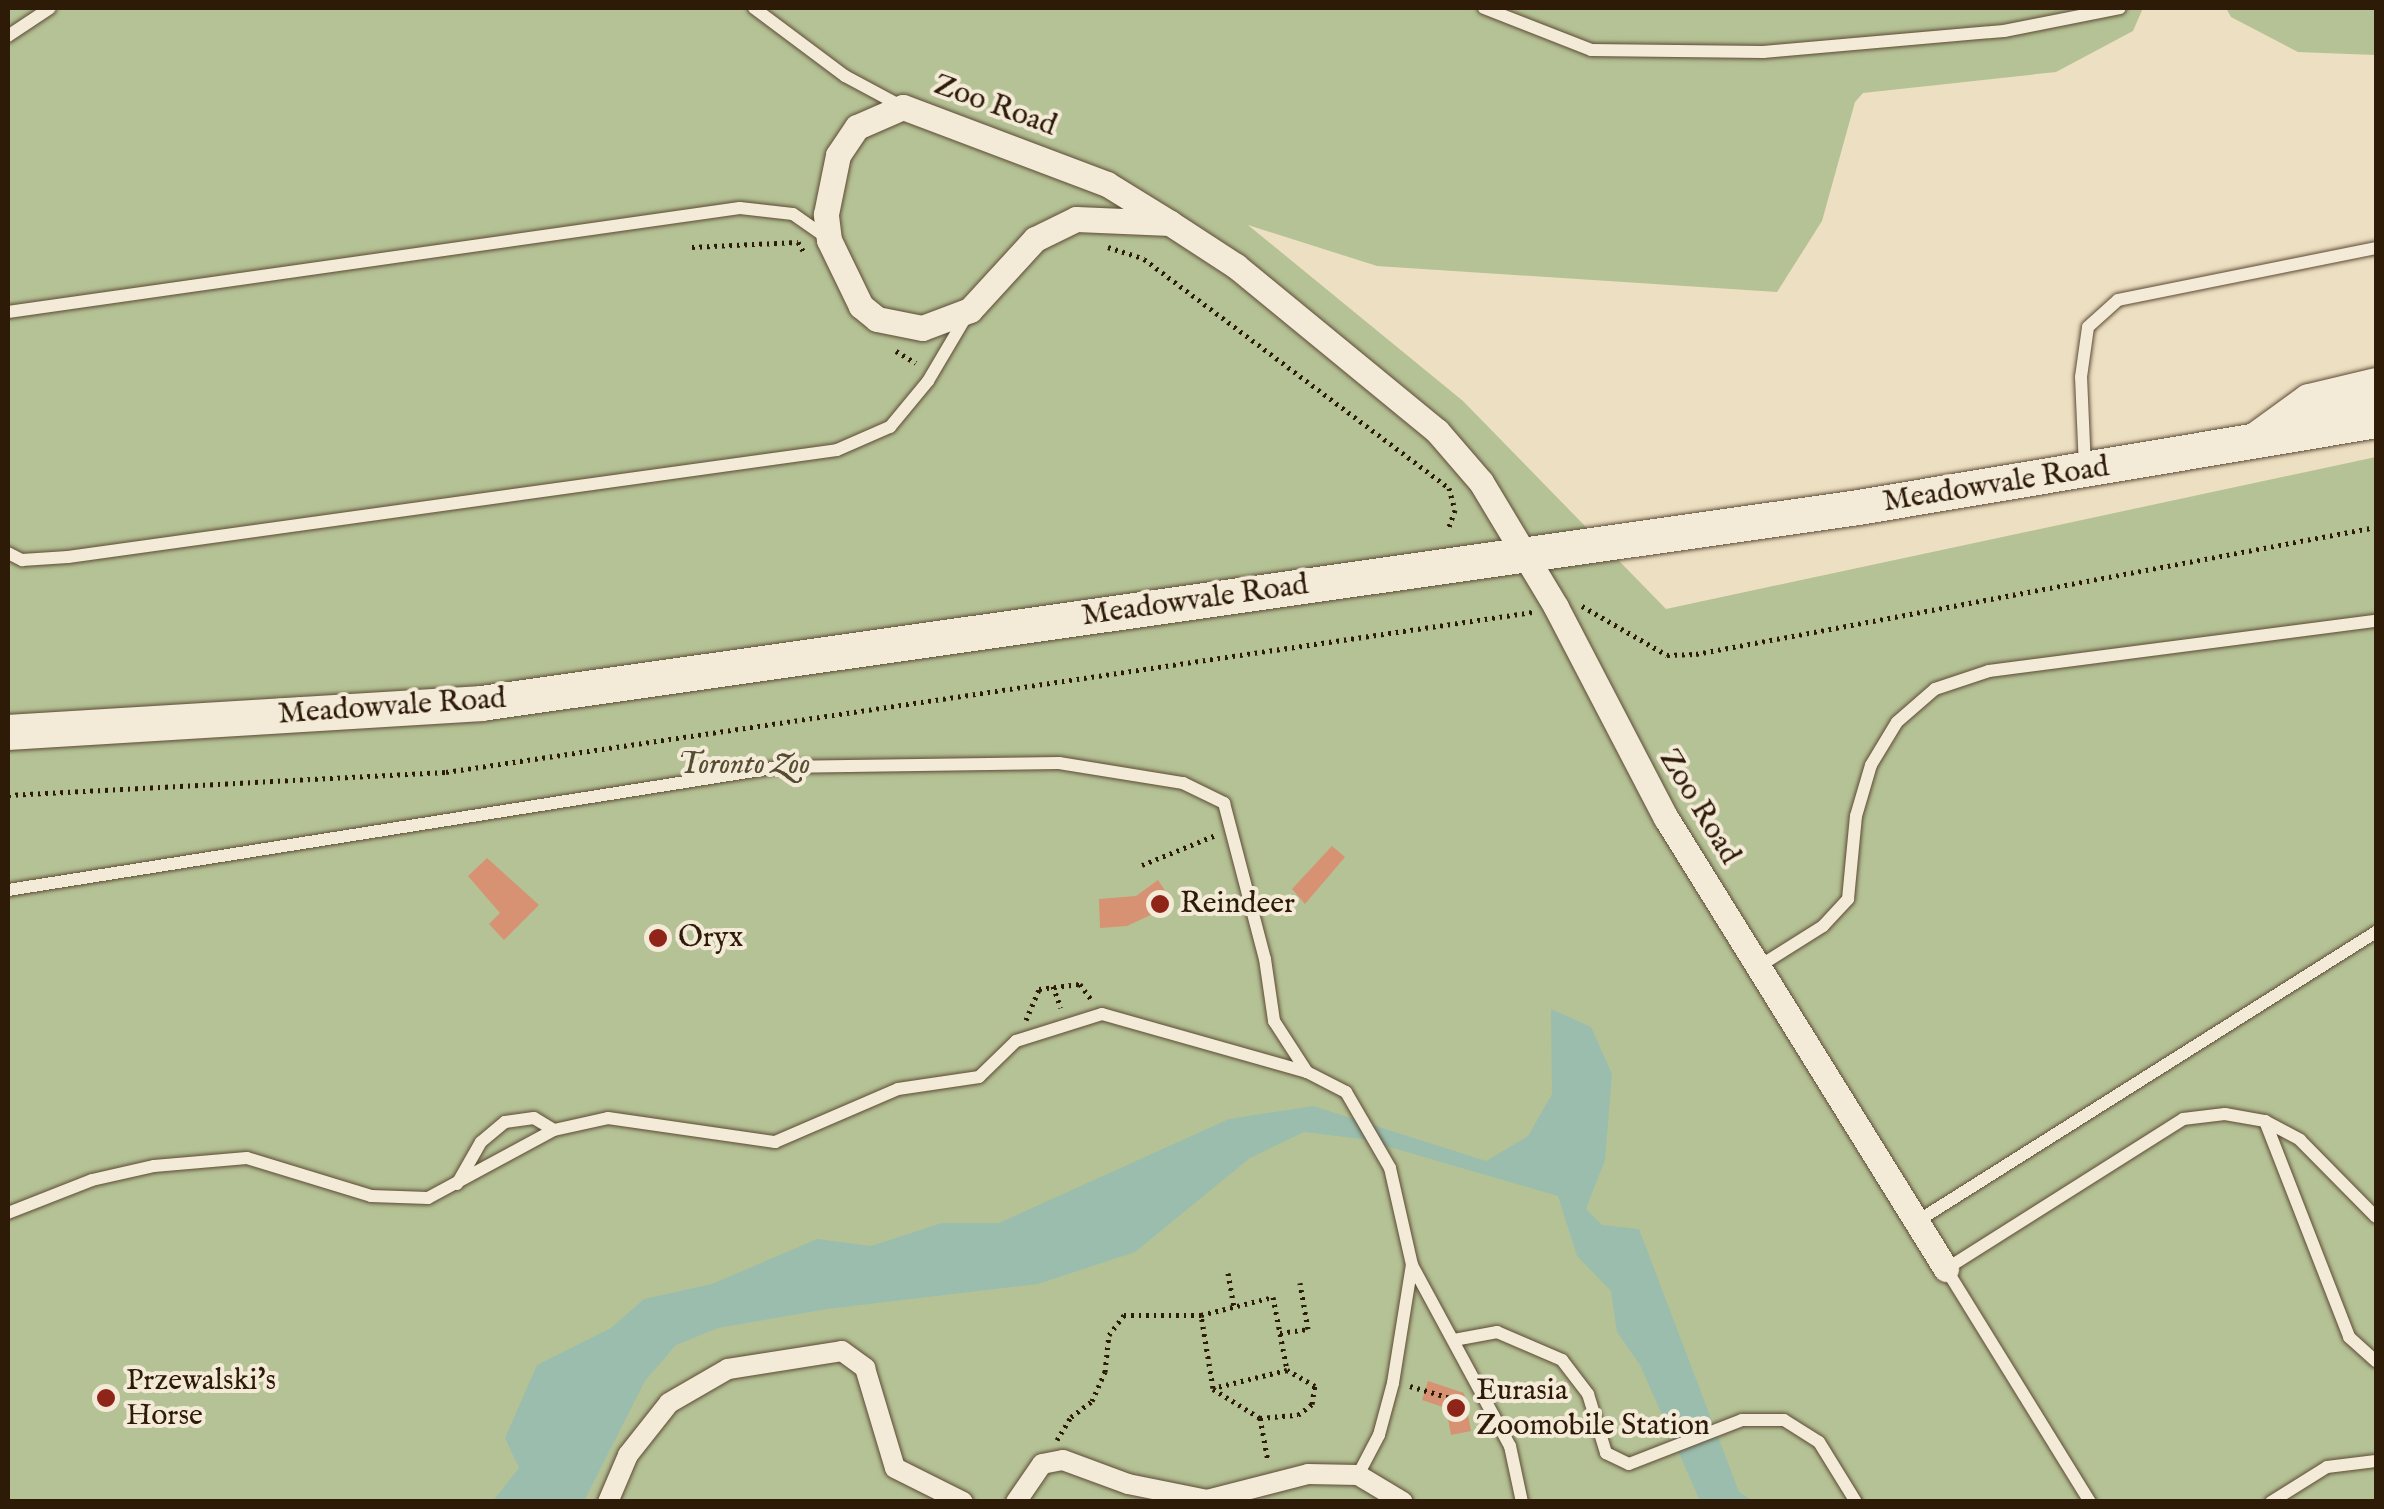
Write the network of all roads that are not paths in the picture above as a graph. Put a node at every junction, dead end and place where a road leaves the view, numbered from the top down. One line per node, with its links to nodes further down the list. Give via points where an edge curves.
1 (50, 8): 5 (lane)
2 (754, 8): 6 (lane, via 845,76)
3 (1484, 8): 4 (lane, via 1591,50 1763,52 2004,31)
4 (2120, 8)
5 (8, 36)
6 (904, 107): 7 (street, Zoo Road, via 1108,184); 8 (street, Zoo Road, via 856,127 838,155 829,184)
7 (1170, 222): 10 (street, Zoo Road, via 1076,219 1034,239); 17 (street, Zoo Road, via 1236,266 1436,432 1481,482)
8 (828, 240): 10 (street, Zoo Road, via 846,284 878,320 922,328); 11 (lane, via 793,214 740,208)
9 (2376, 248): 15 (lane, via 2118,300 2088,326)
10 (970, 310): 16 (lane, via 933,374 890,426 837,450 68,557 22,560)
11 (8, 312)
12 (2376, 385): 14 (main road, via 2309,401)
13 (2368, 425): 14 (main road, Meadowvale Road)
14 (2249, 444): 15 (main road, Meadowvale Road)
15 (2085, 470): 17 (main road, Meadowvale Road)
16 (8, 553)
17 (1525, 555): 19 (main road, Meadowvale Road, via 481,703); 22 (street, Zoo Road, via 1666,818)
18 (2376, 622): 22 (lane, via 1989,671 1935,688 1897,722 1871,765 1856,816 1848,899 1823,926)
19 (8, 732)
20 (8, 890): 23 (lane, via 779,767 1059,764 1183,783 1224,802 1274,1021)
21 (2376, 932): 29 (lane)
22 (1758, 967): 29 (street, Zoo Road)
23 (1308, 1072): 25 (lane, via 1102,1014 1016,1041 979,1077 898,1089 775,1142 608,1118); 30 (lane, via 1346,1092 1360,1110 1390,1168)
24 (2265, 1122): 28 (lane, via 2300,1140); 31 (lane, via 2225,1114 2183,1120); 33 (lane, via 2350,1337)
25 (554, 1130): 26 (lane); 26 (lane, via 534,1118 505,1122 481,1142)
26 (457, 1184): 27 (lane, via 428,1198 372,1196 248,1158 154,1166 92,1180)
27 (8, 1213)
28 (2376, 1217)
29 (1916, 1222): 31 (street, Zoo Road)
30 (1412, 1265): 32 (lane); 35 (lane, via 1393,1383)
31 (1946, 1269): 42 (lane, Zoo Road)
32 (1454, 1340): 40 (lane, via 1510,1446); 41 (lane, via 1497,1332 1562,1360 1588,1394 1606,1453 1630,1464 1742,1420 1784,1420 1818,1442)
33 (2376, 1362)
34 (2376, 1461): 43 (lane, via 2327,1467)
35 (1358, 1476): 38 (street, via 1308,1474 1207,1500 1128,1484 1063,1460 1042,1464); 39 (street)
36 (608, 1502): 37 (street, via 628,1454 669,1404 728,1369 842,1351 866,1368 896,1468)
37 (963, 1502)
38 (1016, 1502)
39 (1402, 1502)
40 (1522, 1502)
41 (1856, 1502)
42 (2090, 1502)
43 (2272, 1502)

